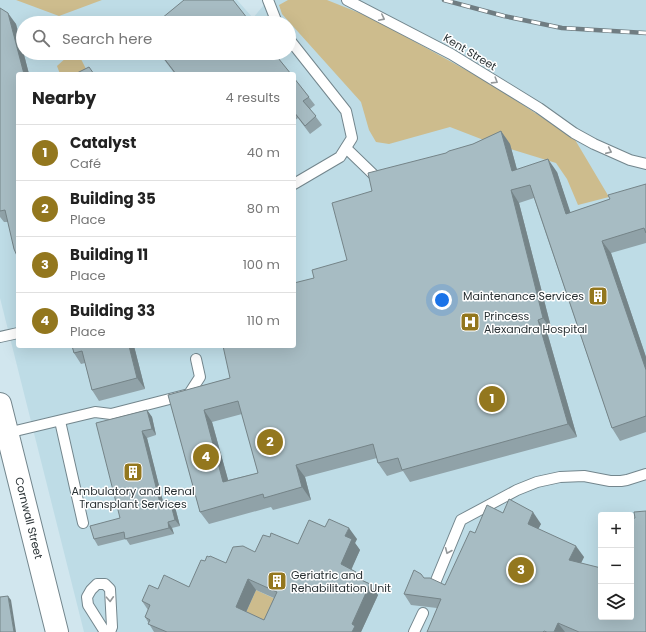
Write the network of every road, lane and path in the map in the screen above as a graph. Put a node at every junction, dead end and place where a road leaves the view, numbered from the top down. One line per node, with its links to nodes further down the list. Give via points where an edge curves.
1 (268, 0): 3 (lane)
2 (347, 0): 6 (lane, Kent Street, one-way to 6, via 451,54 594,144 630,160)
3 (274, 16)
4 (296, 48): 5 (lane, via 346,111 352,138)
5 (346, 148): 7 (lane, via 377,178); 8 (lane, via 340,158)
6 (646, 164)
7 (392, 174)
8 (296, 183)
9 (16, 333): 10 (lane)
10 (0, 337)
11 (196, 359): 13 (lane, via 200,377 190,394 111,414 95,412)
12 (0, 404): 14 (main road, Cornwall Street)
13 (60, 421): 14 (lane); 16 (lane)
14 (8, 434): 19 (main road, Cornwall Street)
15 (646, 474): 17 (lane, one-way to 17, via 620,481 572,476 548,479 517,490 461,520)
16 (83, 523)
17 (435, 583)
18 (423, 612): 22 (lane)
19 (57, 632)
20 (105, 632): 21 (lane, one-way to 21, via 88,605 87,597 97,584 105,584 110,589)
21 (110, 632)
22 (414, 632)

